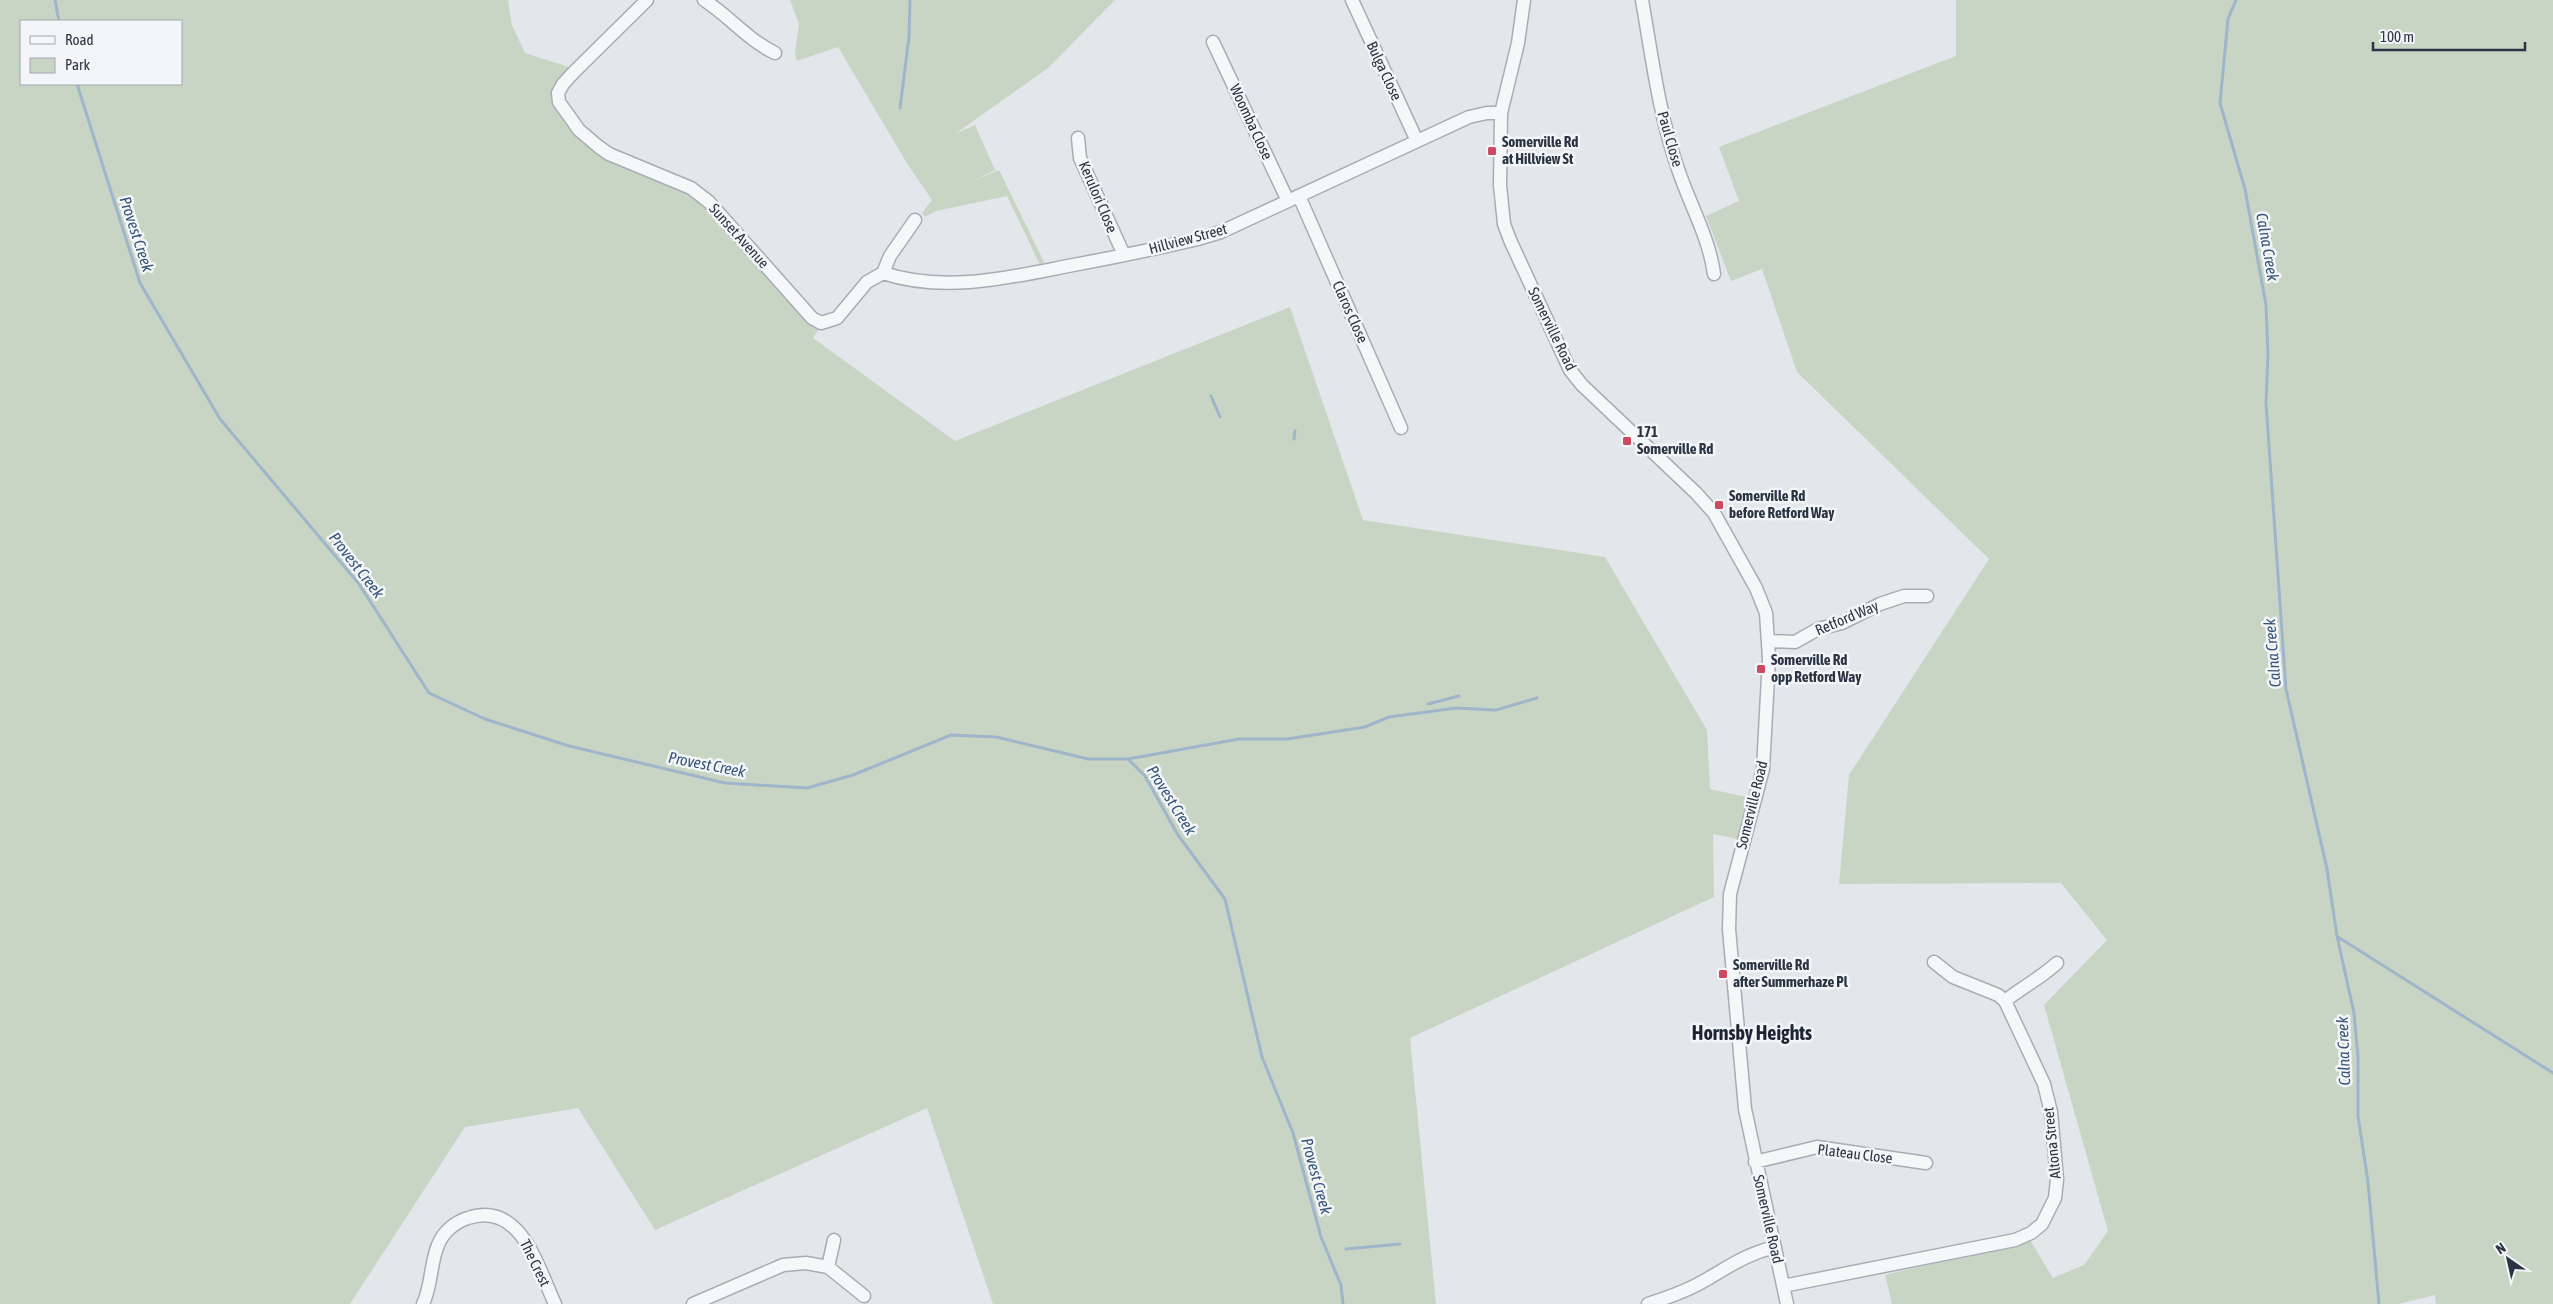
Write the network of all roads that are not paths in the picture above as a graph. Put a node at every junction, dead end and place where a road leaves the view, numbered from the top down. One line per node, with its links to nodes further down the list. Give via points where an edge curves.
1 (647, 0): 14 (street, Sunset Avenue, via 563,84 558,94 559,102 579,130 609,154 690,188 709,202 812,318 821,323 837,318 867,282)
2 (704, 0): 7 (street, via 760,46)
3 (1352, 0): 10 (street, Bulga Close)
4 (1525, 0): 8 (street, Somerville Road)
5 (1642, 0): 15 (street, Paul Close, via 1660,107 1678,169 1711,252)
6 (1213, 42): 11 (street, Woomba Close)
7 (775, 53)
8 (1502, 112): 10 (street, Hillview Street, via 1469,117); 18 (street, Somerville Road, via 1500,185 1504,224 1560,353 1582,385 1714,513 1760,595 1768,622)
9 (1078, 138): 13 (street, Kerulori Close, via 1080,158)
10 (1417, 141): 11 (street, Hillview Street)
11 (1294, 199): 13 (street, Hillview Street, via 1221,232); 16 (street, Claros Close)
12 (915, 220): 14 (street, Sunset Avenue, via 890,256)
13 (1124, 256): 14 (street, Hillview Street, via 966,284 898,278)
14 (883, 273)
15 (1714, 274)
16 (1400, 428)
17 (1927, 596): 18 (street, Retford Way, via 1904,596 1880,604 1795,642)
18 (1769, 641): 22 (street, Somerville Road, via 1763,769 1728,912 1745,1109)
19 (1934, 962): 21 (street, via 1953,977 1998,995)
20 (2057, 964): 21 (street)
21 (2005, 1001): 27 (street, Altona Street, via 2044,1084 2051,1112 2056,1189 2050,1212 2042,1224 2016,1240)
22 (1755, 1162): 23 (street, Plateau Close, via 1818,1147); 25 (street, Somerville Road)
23 (1926, 1163)
24 (834, 1240): 26 (street)
25 (1775, 1247): 27 (street, Somerville Road); 32 (street, via 1752,1253 1701,1283)
26 (828, 1267): 28 (street); 31 (street, via 806,1263 783,1265)
27 (1783, 1286): 33 (street, Somerville Road)
28 (864, 1296)
29 (423, 1304): 30 (street, The Crest, via 438,1244 455,1222 475,1215 496,1215 512,1224 524,1238)
30 (555, 1304)
31 (694, 1304)
32 (1648, 1304)
33 (1787, 1304)

